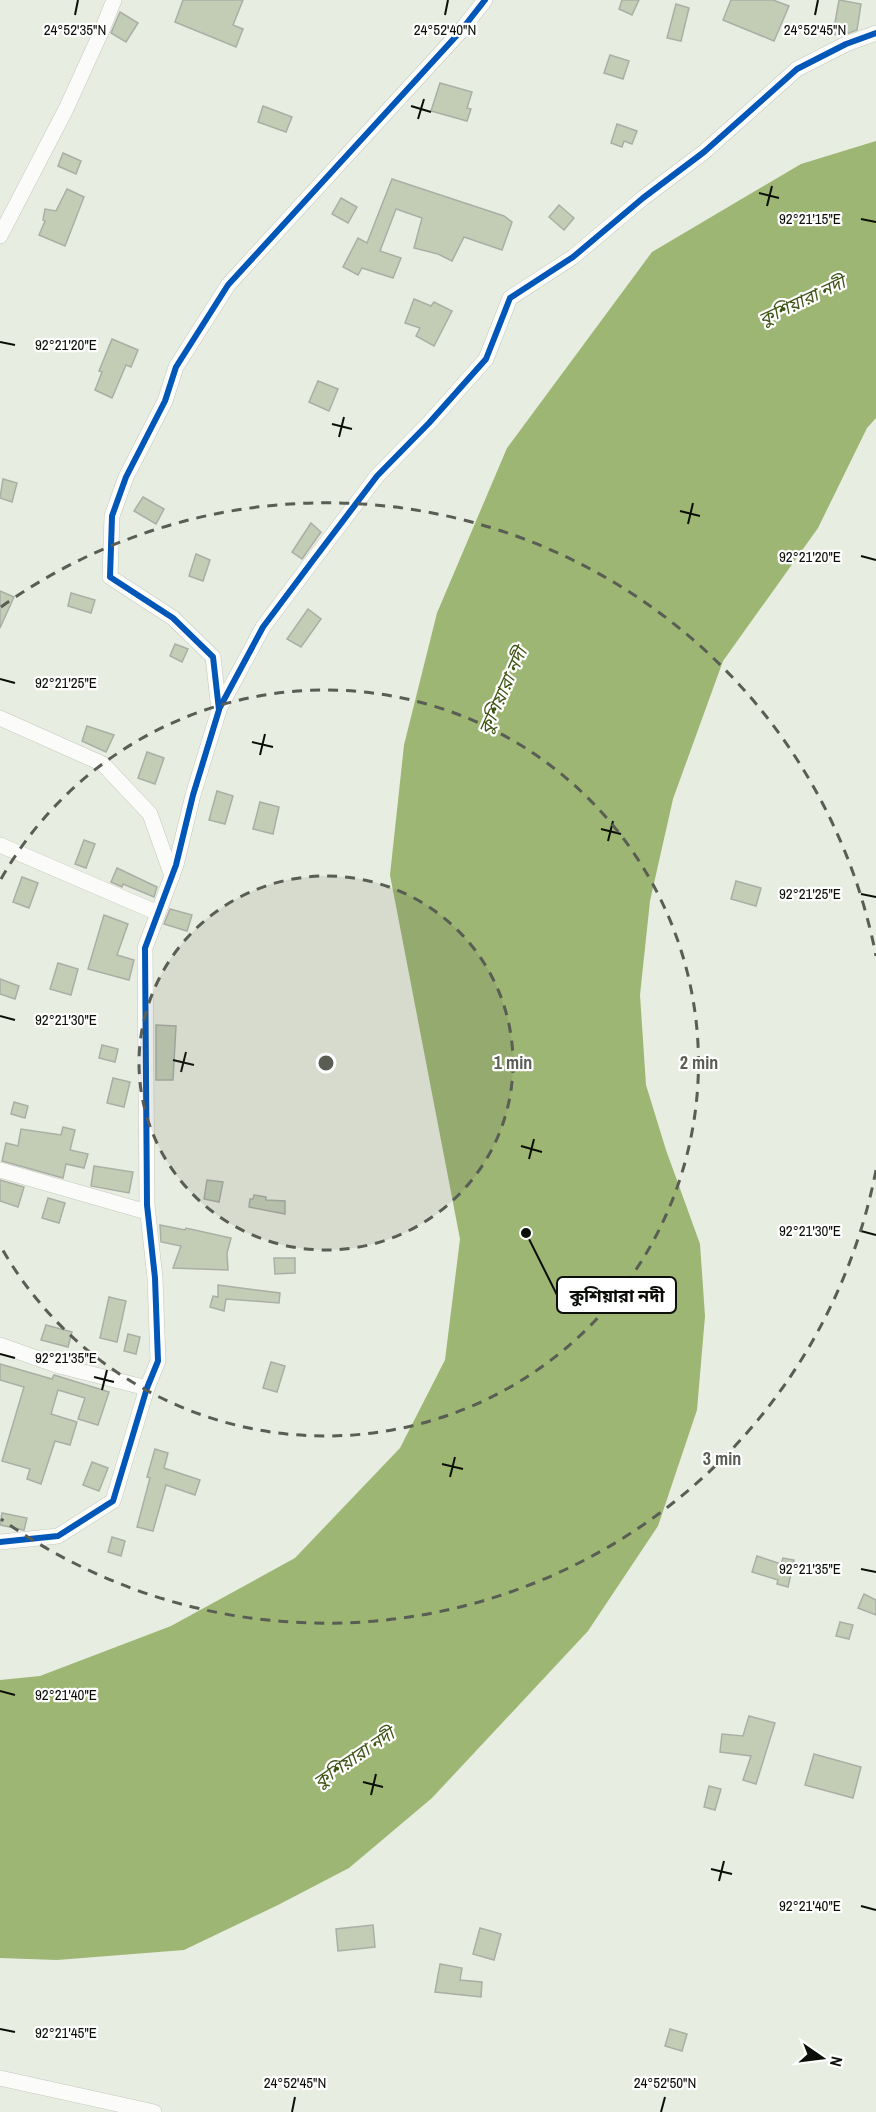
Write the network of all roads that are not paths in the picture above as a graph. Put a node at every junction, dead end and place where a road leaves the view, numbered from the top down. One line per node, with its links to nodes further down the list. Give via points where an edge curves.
1 (114, 0): 4 (street, via 66,109)
2 (485, 0): 5 (street, via 228,285 176,367 165,401 126,477 112,516 110,577 173,618 213,657)
3 (876, 33): 5 (street, via 797,69 704,152 573,257 510,298 486,359 377,476 263,627)
4 (0, 236)
5 (219, 710): 8 (street)
6 (0, 718): 8 (street, via 103,764 150,814)
7 (0, 845): 9 (street)
8 (172, 876): 9 (street)
9 (158, 912): 11 (street, via 145,948)
10 (0, 1170): 11 (street)
11 (147, 1212): 13 (street, via 155,1278 158,1361)
12 (0, 1345): 13 (street, via 56,1365)
13 (147, 1388): 14 (street, via 113,1501 58,1536)
14 (0, 1542)
15 (0, 2078): 16 (street)
16 (154, 2112)

